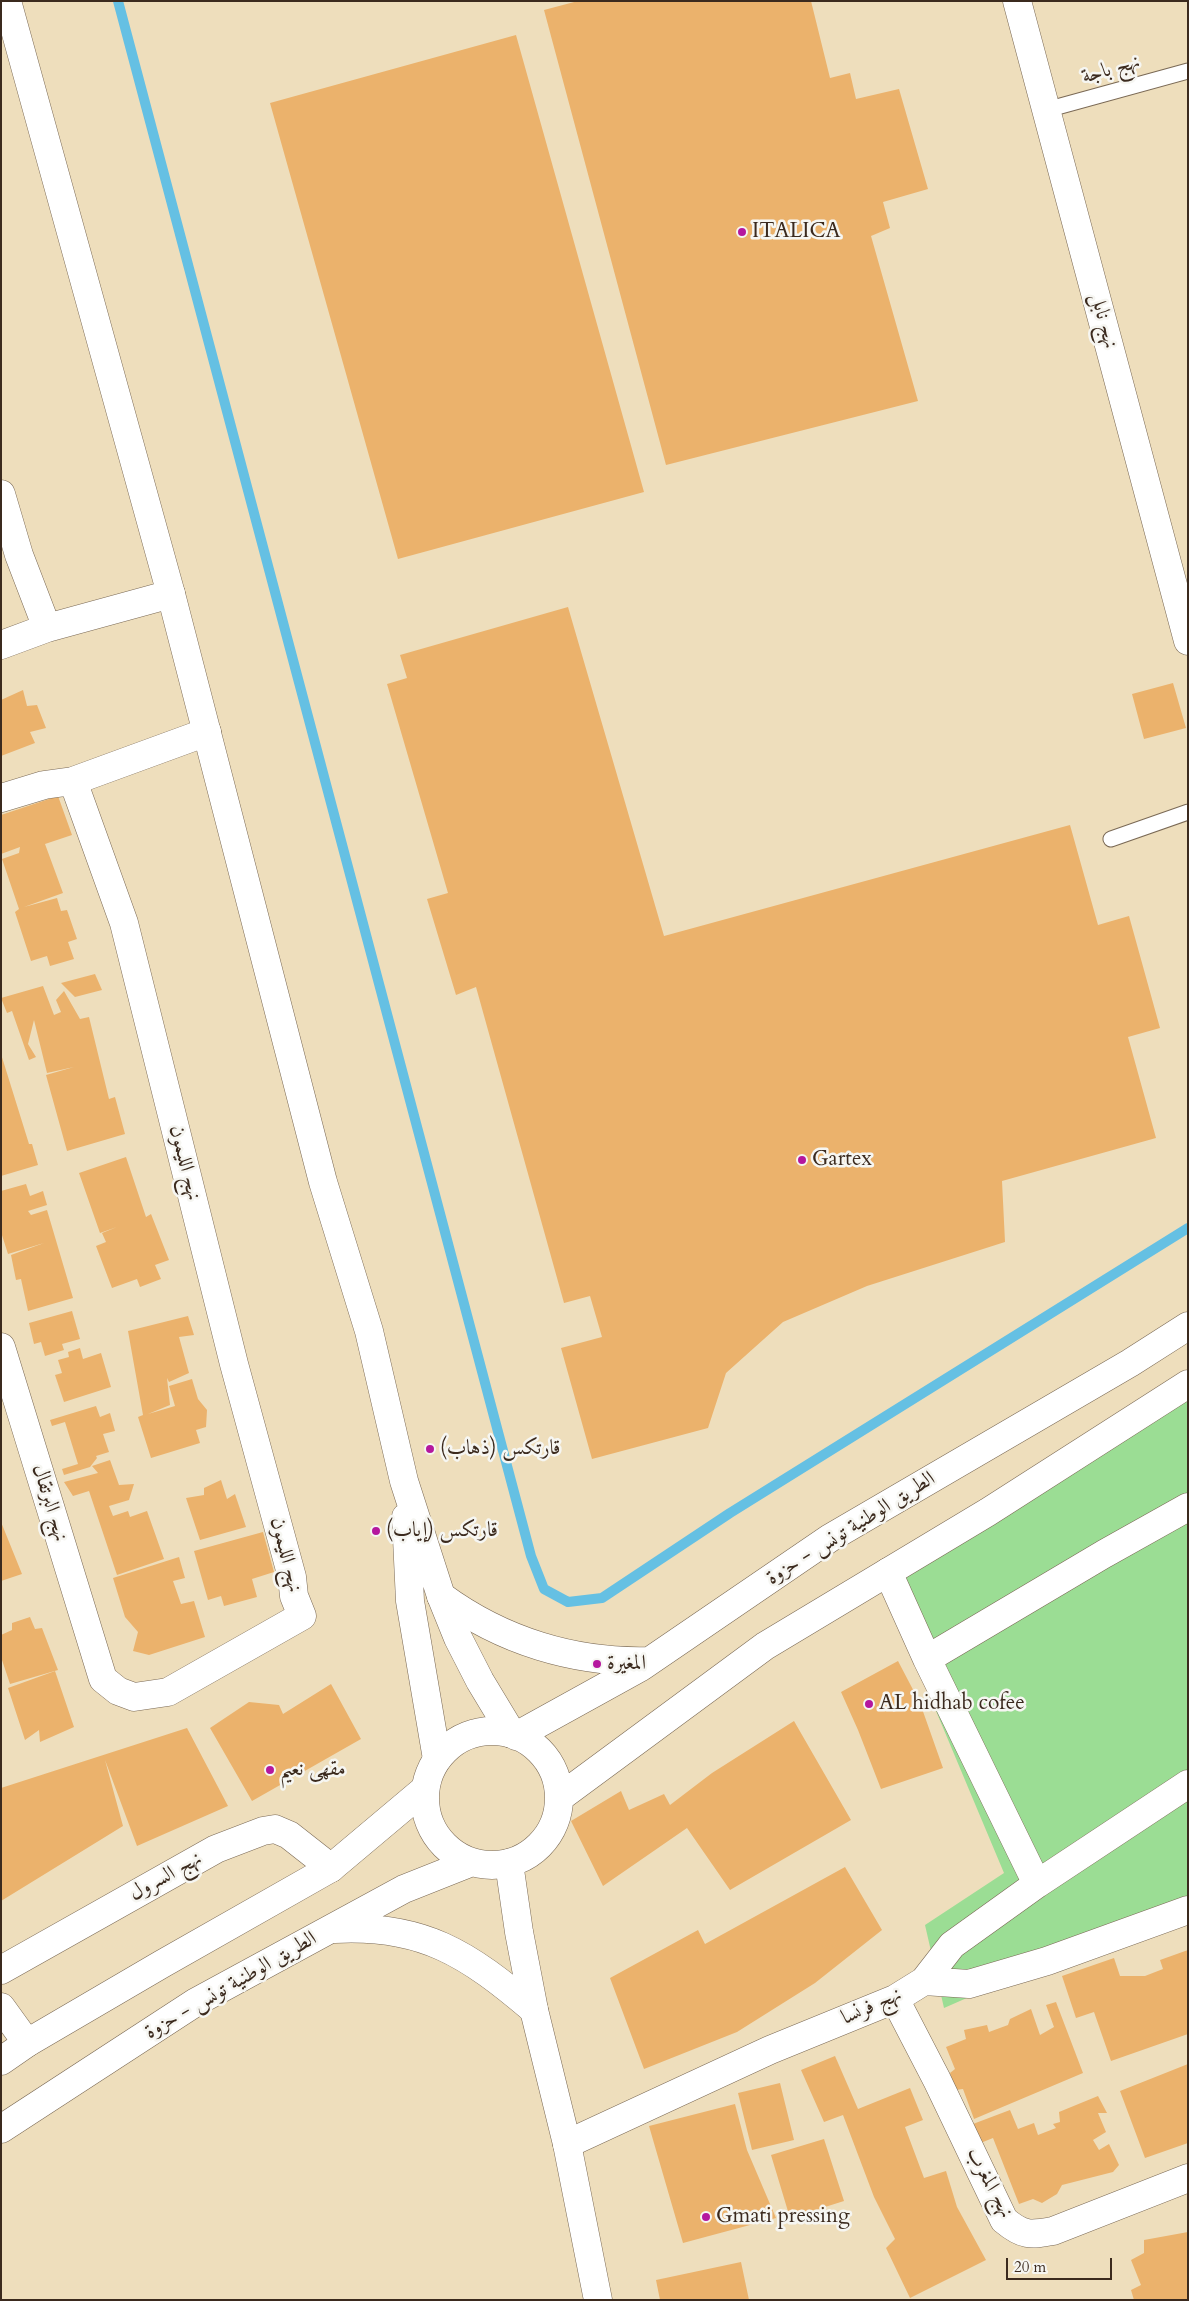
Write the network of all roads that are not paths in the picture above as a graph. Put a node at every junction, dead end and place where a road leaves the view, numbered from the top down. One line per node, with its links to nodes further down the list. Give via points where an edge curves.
1 (7, 1): 6 (street)
2 (1017, 1): 4 (street, نهج نابل)
3 (1188, 70): 4 (lane, نهج باجة)
4 (1046, 110): 8 (street, نهج نابل)
5 (1, 494): 7 (street, via 19,555)
6 (171, 594): 7 (street); 10 (street)
7 (47, 628): 9 (street)
8 (1188, 641)
9 (1, 645)
10 (207, 732): 11 (street); 18 (street, via 323,1182 369,1331)
11 (73, 781): 12 (street, via 44,784); 22 (street, نهج الليمون, via 124,923 234,1364 292,1577 294,1596)
12 (3, 798)
13 (1188, 812): 14 (lane)
14 (1111, 839)
15 (1188, 1326): 24 (street, الطريق الوطنية تونس - حزوة, via 830,1538)
16 (1, 1347): 22 (street, نهج البرتقال, via 103,1679 118,1691 134,1697 168,1692)
17 (1188, 1384): 20 (street)
18 (404, 1481): 21 (street); 26 (street, via 410,1601)
19 (1188, 1507): 23 (street)
20 (888, 1572): 23 (street); 29 (street, via 765,1646)
21 (441, 1596): 24 (street, via 461,1611 511,1636 563,1654 614,1661); 25 (street, via 480,1681)
22 (302, 1616)
23 (927, 1659): 33 (street)
24 (649, 1661): 25 (street, الطريق الوطنية تونس - حزوة)
25 (514, 1735): 26 (street, via 478,1732 462,1738); 29 (street, via 533,1745 547,1760 556,1778)
26 (437, 1759): 28 (street)
27 (1188, 1784): 33 (street)
28 (425, 1789): 30 (street, via 425,1808 441,1841 455,1854); 32 (street)
29 (559, 1798): 31 (street, via 556,1819 545,1839 530,1854)
30 (472, 1862): 31 (street); 35 (street, الطريق الوطنية تونس - حزوة, via 404,1889)
31 (509, 1863): 40 (street)
32 (331, 1868): 36 (street, نهج السرول, via 289,1835 275,1829 263,1831 216,1849); 41 (street)
33 (1037, 1884): 37 (street, via 952,1945)
34 (1188, 1910): 37 (street, نهج فرنسا, via 1047,1961 969,1984)
35 (330, 1929): 40 (street, via 392,1930 446,1946 502,1982); 43 (street, الطريق الوطنية تونس - حزوة, via 196,2002)
36 (1, 1970)
37 (924, 1981): 38 (street, نهج فرنسا)
38 (894, 1998): 44 (street, نهج فرنسا, via 770,2050); 45 (street, نهج المغرب, via 1004,2220 1017,2231 1034,2234 1053,2231)
39 (1, 2007): 41 (street)
40 (534, 2010): 44 (street)
41 (27, 2043): 42 (street)
42 (1, 2061)
43 (1, 2129)
44 (566, 2144): 46 (street)
45 (1188, 2178)
46 (598, 2300)

